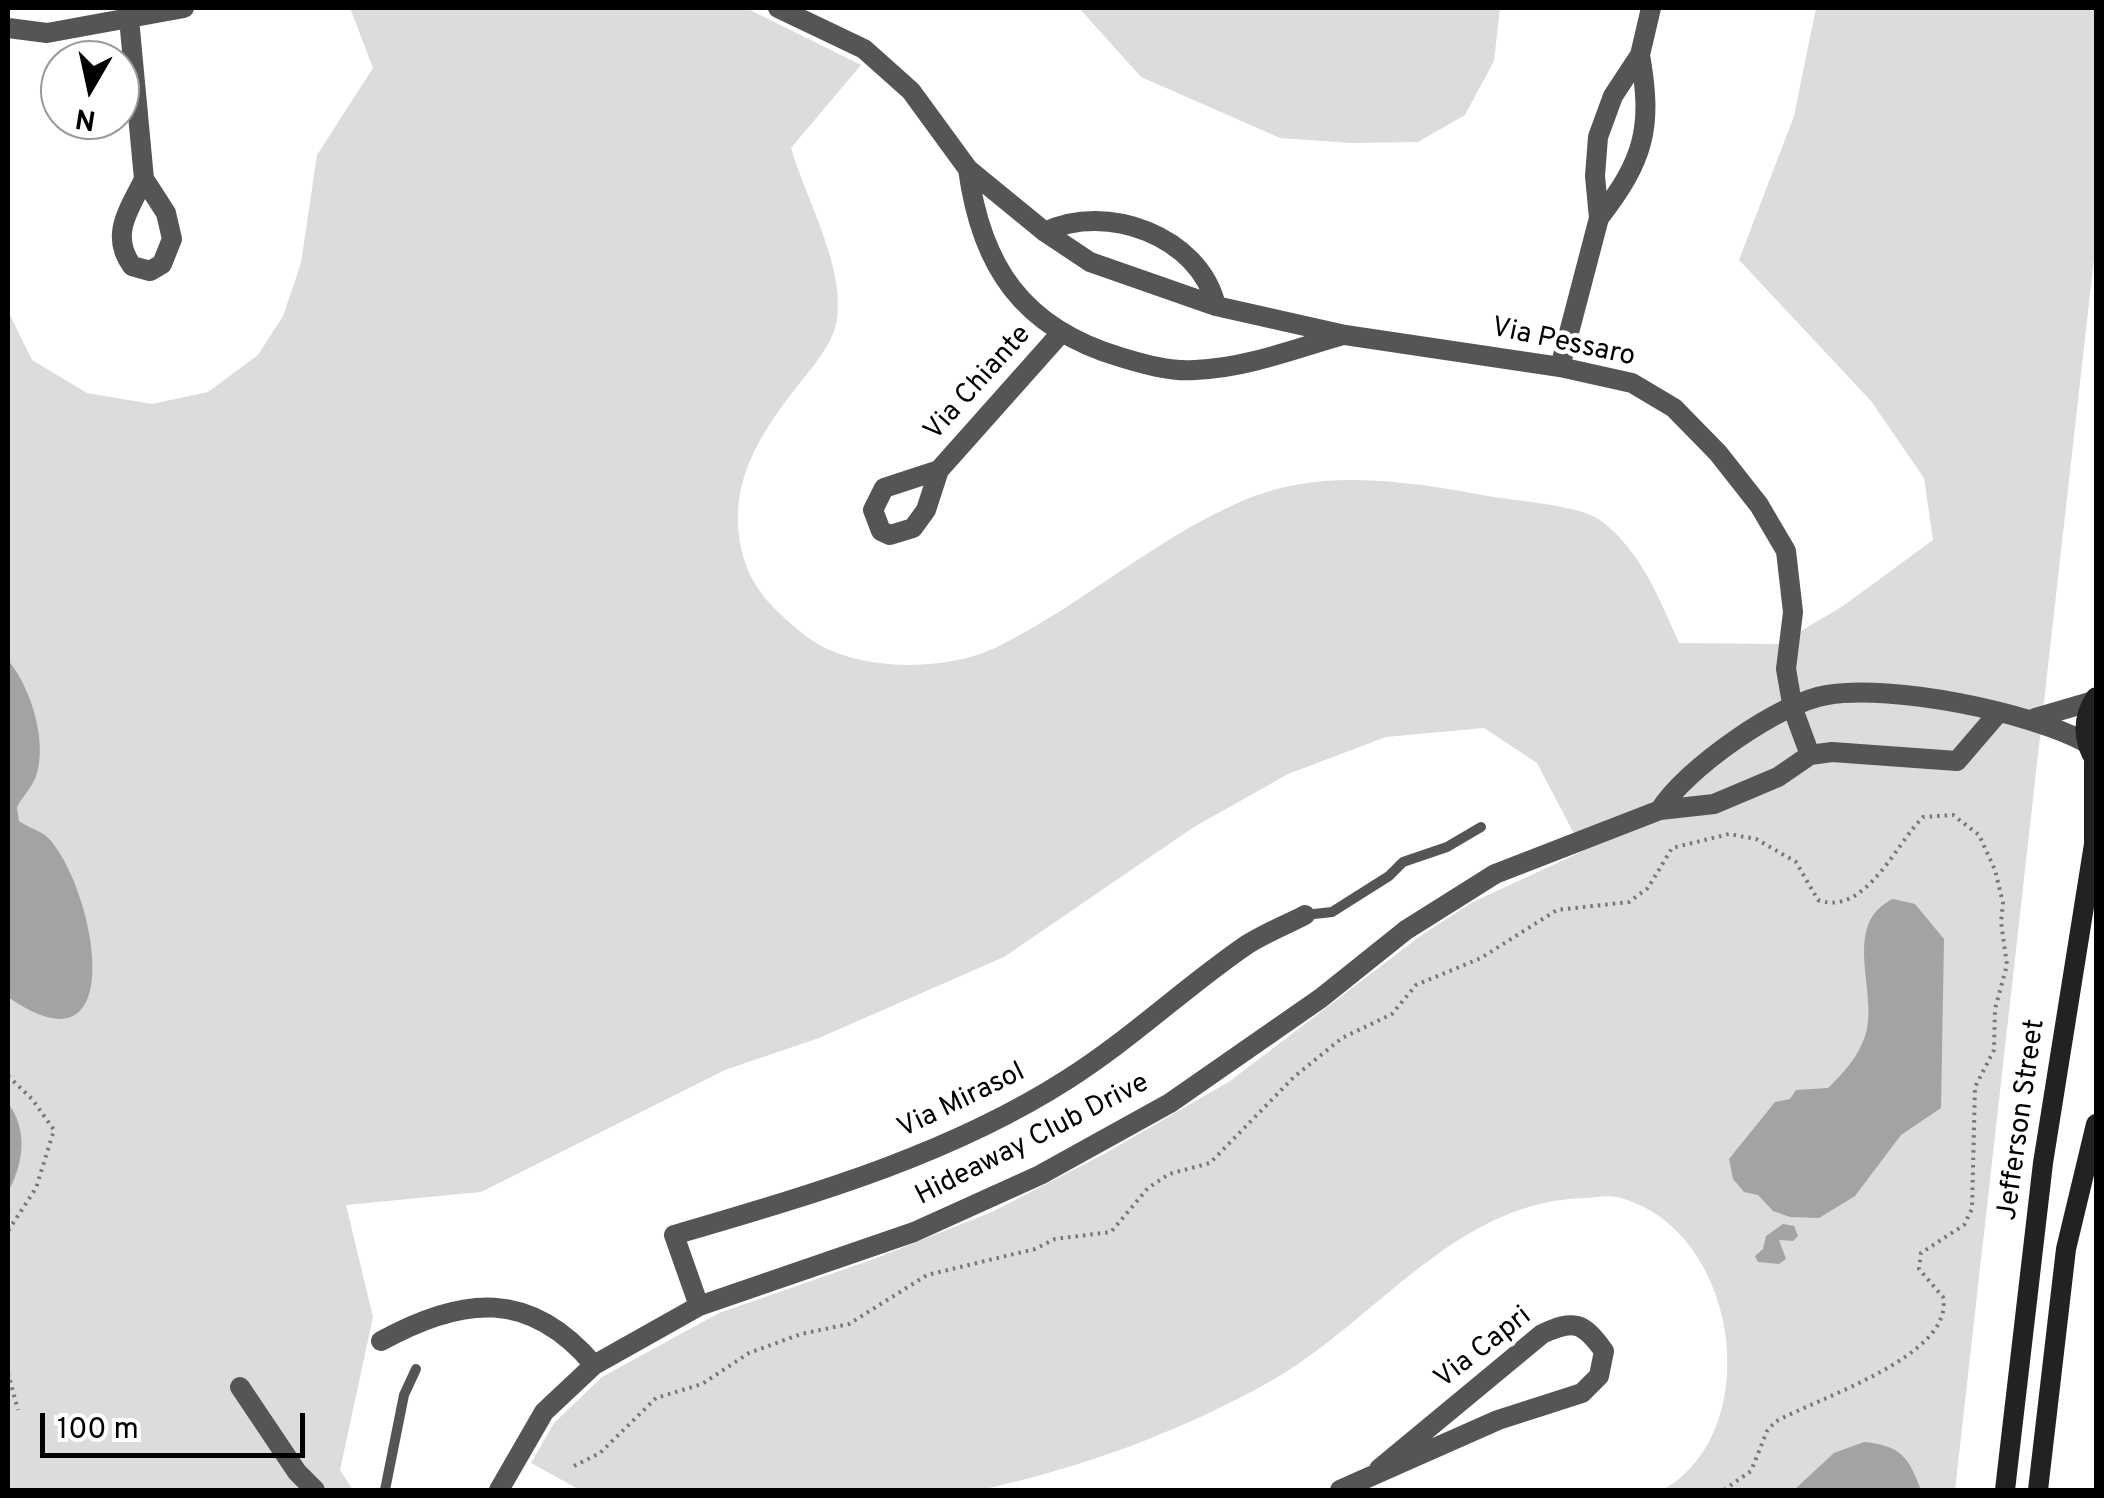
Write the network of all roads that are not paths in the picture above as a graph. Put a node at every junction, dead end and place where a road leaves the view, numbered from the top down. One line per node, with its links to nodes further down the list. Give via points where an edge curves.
1 (184, 8): 5 (street)
2 (778, 8): 4 (street, Via Pessaro)
3 (1650, 8): 7 (street)
4 (805, 13): 8 (street, Via Pessaro, via 864,48 911,91)
5 (128, 14): 6 (street, via 47,33); 9 (street)
6 (8, 28)
7 (1640, 55): 10 (street, via 1613,96 1598,137); 10 (street, via 1648,98 1644,145)
8 (968, 170): 11 (street, Via Pessaro); 13 (street, Via Pessaro, via 974,220 992,261 1021,299)
9 (144, 179)
10 (1599, 218): 15 (street)
11 (1044, 232): 12 (street, Via Pessaro, via 1090,262); 12 (street, via 1069,220 1102,219 1146,230 1185,256 1212,286)
12 (1216, 306): 14 (street, Via Pessaro)
13 (1061, 334): 14 (street, Via Pessaro, via 1141,363 1192,371); 16 (street, Via Chiante)
14 (1345, 335): 15 (street, Via Pessaro)
15 (1560, 367): 18 (street, Via Pessaro, via 1632,382 1674,408 1759,505 1786,551 1793,612 1786,669)
16 (938, 470)
17 (2094, 699): 20 (street, Hideaway Club Drive); 21 (main road, Jefferson Street, via 2086,718)
18 (1793, 709): 19 (street, Hideaway Club Drive, via 1826,695 1892,696); 22 (street, Via Pessaro); 23 (street, Hideaway Club Drive, via 1716,754 1671,791)
19 (1999, 712): 20 (street, Hideaway Club Drive); 22 (street, via 1957,761)
20 (2033, 718): 21 (street, Hideaway Club Drive)
21 (2093, 754): 37 (main road, Jefferson Street, via 2094,844 2043,1163)
22 (1810, 755): 23 (street, Hideaway Club Drive, via 1778,777 1714,804)
23 (1660, 810): 27 (street, Hideaway Club Drive, via 1495,874 1406,930 1170,1103 1040,1175 914,1232)
24 (1480, 827): 25 (lane, via 1403,862 1332,912)
25 (1306, 915): 27 (street, Via Mirasol, via 1247,944 1066,1080 942,1147 831,1189 674,1235)
26 (2096, 1124): 38 (main road, via 2066,1249)
27 (699, 1306): 29 (street, Hideaway Club Drive)
28 (381, 1341): 29 (street, via 419,1320 467,1309 512,1309 570,1336)
29 (594, 1365): 35 (street, Hideaway Club Drive, via 544,1412)
30 (416, 1370): 34 (lane)
31 (240, 1387): 33 (street)
32 (1379, 1470): 32 (street, Via Capri, via 1498,1420 1582,1394 1599,1376 1604,1351 1589,1330 1566,1323 1542,1334); 36 (street, Via Capri)
33 (315, 1490)
34 (384, 1490)
35 (499, 1490)
36 (1340, 1490)
37 (2005, 1490)
38 (2038, 1490)

